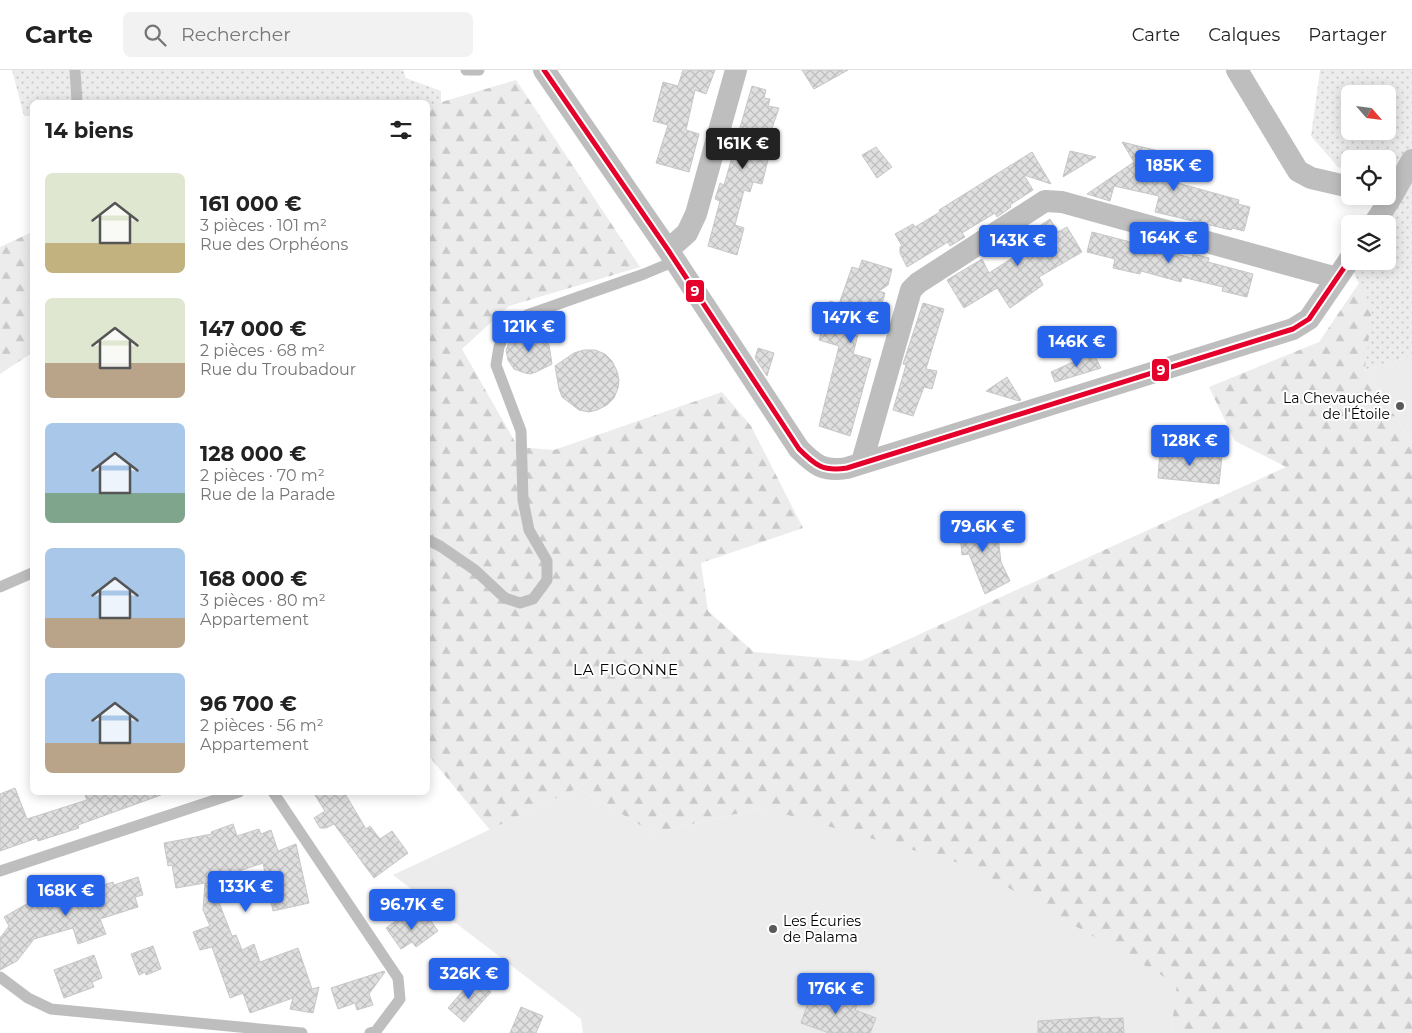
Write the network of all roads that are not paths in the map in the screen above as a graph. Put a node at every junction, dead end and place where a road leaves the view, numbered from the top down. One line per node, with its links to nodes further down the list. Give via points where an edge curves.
1 (75, 70): 7 (lane)
2 (466, 70): 3 (lane)
3 (479, 70)
4 (544, 70): 11 (street)
5 (736, 70): 11 (street, via 696,214)
6 (1237, 70): 9 (street, via 1298,171)
7 (77, 100)
8 (1412, 160): 10 (street)
9 (1341, 185)
10 (1396, 186)
11 (672, 255): 14 (street, via 799,449 814,463 833,470); 15 (lane, via 644,274 527,315 508,326 499,347 496,365 521,431 523,500 529,530 546,561 547,580 534,599 520,603 504,598 475,570)
12 (1342, 270): 13 (street)
13 (1337, 278): 14 (street, via 1309,319 1293,330); 14 (street, via 1062,202 1045,201 911,290)
14 (862, 462)
15 (430, 541)
16 (30, 574): 17 (lane)
17 (0, 587)
18 (230, 795): 20 (lane)
19 (275, 795): 23 (lane, via 398,978 400,999 376,1030)
20 (0, 871)
21 (0, 977): 22 (lane, via 28,998 51,1009)
22 (302, 1033)
23 (370, 1033)

